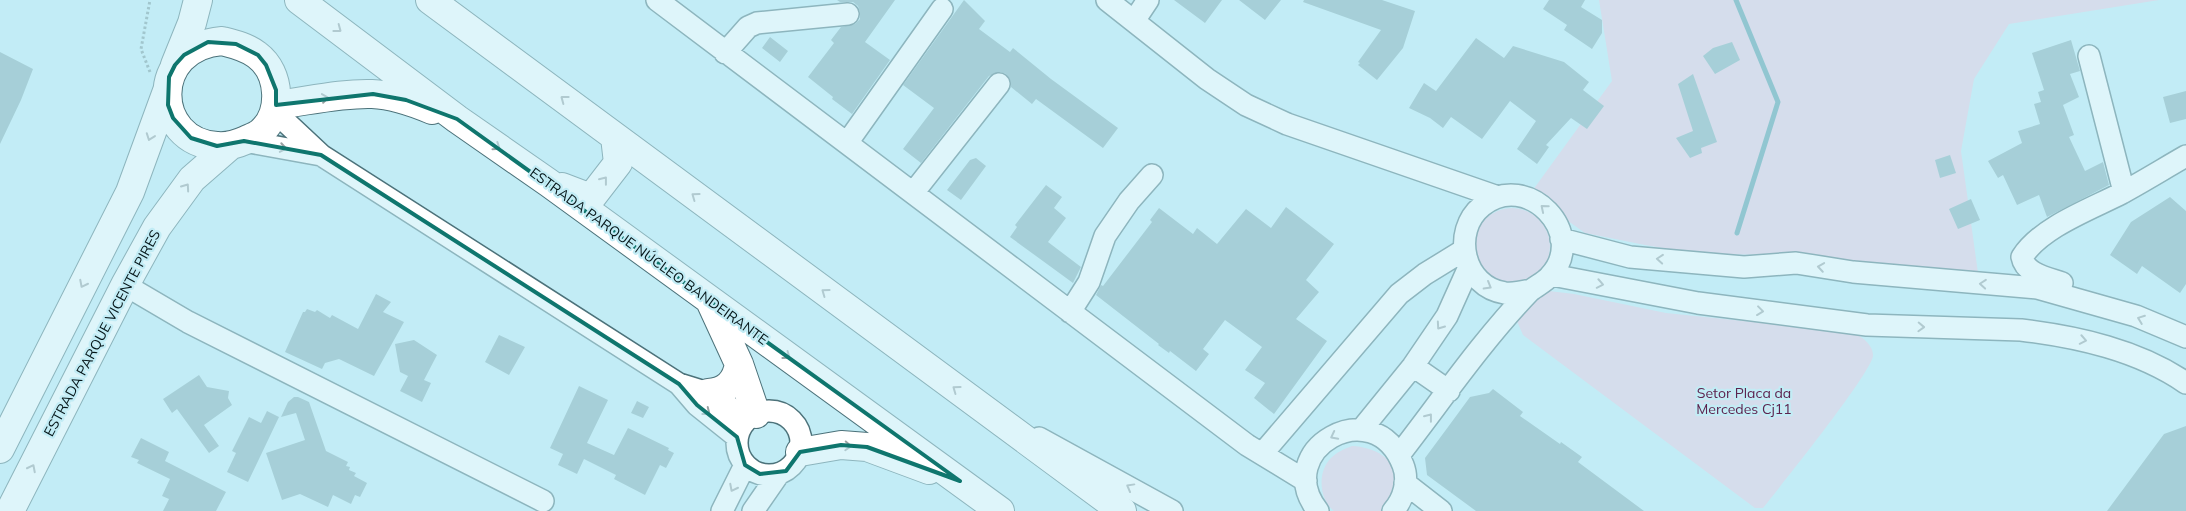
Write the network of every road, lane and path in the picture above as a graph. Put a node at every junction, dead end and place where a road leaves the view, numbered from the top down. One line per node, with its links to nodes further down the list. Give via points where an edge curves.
1 (150, 0): 14 (path, via 141,49)
2 (198, 0): 13 (main road)
3 (299, 0): 17 (main road, ESTRADA PARQUE NÚCLEO BANDEIRANTE, one-way to 17)
4 (430, 0): 18 (main road, one-way to 4)
5 (1107, 0): 10 (street)
6 (1148, 0): 10 (street)
7 (669, 4): 11 (street)
8 (942, 9): 20 (street)
9 (848, 14): 11 (street, via 757,23 748,27)
10 (1134, 21): 27 (street, via 1208,80 1246,105 1287,124)
11 (725, 53): 20 (street)
12 (2089, 56): 25 (street)
13 (176, 65): 14 (main road, via 170,78); 16 (main road, via 184,55 208,42 236,44 258,56 266,65 276,90)
14 (159, 83): 19 (main road, via 173,118 191,138 217,146); 46 (main road, one-way to 46, via 130,192)
15 (998, 84): 26 (street)
16 (275, 108): 17 (main road, one-way to 17, via 373,94 406,100); 19 (main road, ESTRADA PARQUE VICENTE PIRES, via 260,133); 21 (street)
17 (457, 120): 24 (main road, ESTRADA PARQUE NÚCLEO BANDEIRANTE, one-way to 24)
18 (615, 136): 24 (main road, one-way to 18, via 591,198 618,163); 43 (main road, one-way to 18)
19 (237, 143): 21 (street, one-way to 21); 31 (main road, ESTRADA PARQUE VICENTE PIRES, one-way to 19, via 158,227 192,179)
20 (847, 143): 26 (street)
21 (321, 155): 40 (street)
22 (2186, 156): 25 (street)
23 (1152, 175): 35 (street, via 1105,236 1089,282)
24 (549, 183): 33 (main road, ESTRADA PARQUE NÚCLEO BANDEIRANTE)
25 (2124, 192): 34 (street, via 2066,221 2034,242 2022,257 2028,269 2094,296)
26 (913, 193): 35 (street)
27 (1498, 197): 28 (street, one-way to 27, via 1558,225 1539,203 1519,196); 29 (street, via 1483,205 1471,218 1465,233)
28 (1562, 239): 30 (street, via 1558,264); 34 (street, one-way to 28, via 2037,288 1853,272 1796,263 1744,267 1630,257)
29 (1466, 258): 32 (street, one-way to 32, via 1479,280 1490,288 1510,293); 38 (street, one-way to 38, via 1447,316); 48 (street, via 1425,274 1399,294)
30 (1552, 275): 32 (street); 39 (street, one-way to 39, via 1698,303 1867,325 2046,333 2096,343)
31 (125, 285): 54 (street, via 188,322); 56 (main road, ESTRADA PARQUE VICENTE PIRES, one-way to 31)
32 (1531, 290): 41 (street)
33 (709, 300): 37 (main road); 52 (main road, ESTRADA PARQUE NÚCLEO BANDEIRANTE, one-way to 52)
34 (2107, 308): 36 (street, one-way to 34)
35 (1070, 312): 48 (street)
36 (2186, 337)
37 (738, 364): 42 (main road, via 737,373 729,385 723,390); 44 (main road)
38 (1413, 366): 41 (street); 45 (street)
39 (2183, 374)
40 (680, 384): 42 (street); 44 (street, one-way to 44, via 697,405)
41 (1449, 391): 49 (street, one-way to 41)
42 (708, 393): 44 (street)
43 (984, 410): 60 (main road); 61 (street, one-way to 43)
44 (747, 423): 47 (street, via 774,412 790,419 800,434); 50 (street, via 738,452)
45 (1361, 430): 49 (street, via 1383,438); 55 (street, one-way to 55, via 1340,432 1322,443 1313,454 1307,467)
46 (0, 449)
47 (800, 452): 51 (street, via 792,466); 52 (main road, one-way to 52, via 841,445 867,447)
48 (1262, 454): 55 (street)
49 (1399, 455): 53 (street)
50 (745, 465): 51 (street, via 760,474); 57 (street, one-way to 57)
51 (778, 474): 58 (street)
52 (960, 481): 59 (main road, ESTRADA PARQUE NÚCLEO BANDEIRANTE)
53 (1405, 484): 62 (street); 63 (street)
54 (544, 500)
55 (1308, 500)
56 (10, 511)
57 (722, 511)
58 (753, 511)
59 (1000, 511)
60 (1122, 511)
61 (1172, 511)
62 (1394, 511)
63 (1441, 511)

